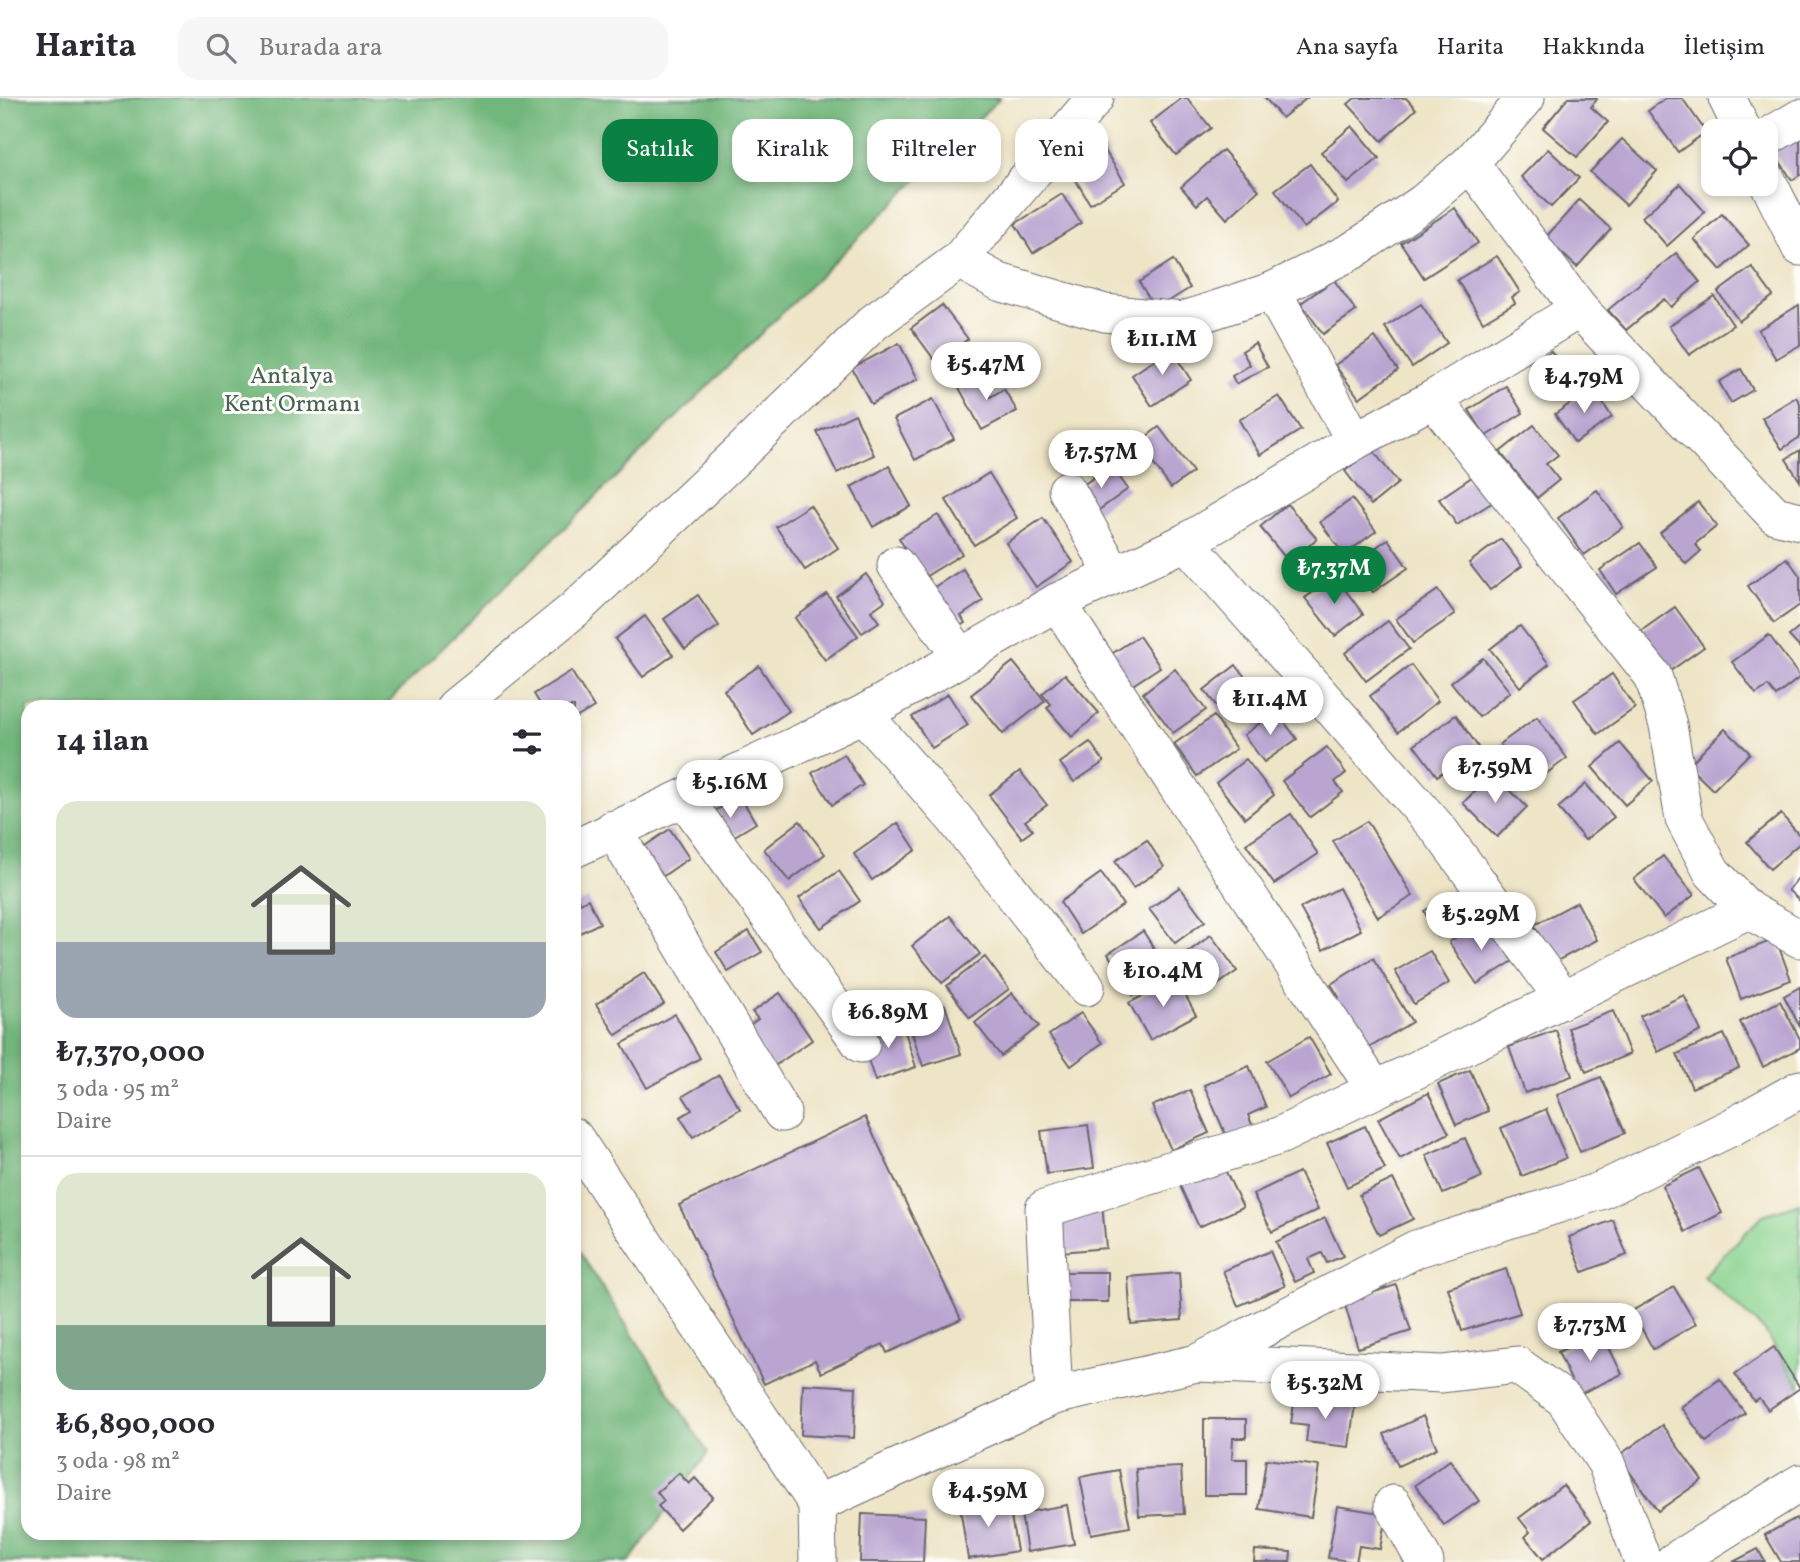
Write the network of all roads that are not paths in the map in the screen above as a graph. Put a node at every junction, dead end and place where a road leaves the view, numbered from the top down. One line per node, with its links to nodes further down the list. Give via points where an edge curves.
1 (1095, 98): 10 (street)
2 (1526, 98): 7 (street)
3 (1727, 98): 5 (street)
4 (1800, 118): 6 (street)
5 (1737, 119)
6 (1778, 131)
7 (1470, 163): 11 (street, via 1423,203 1352,251); 12 (street)
8 (1775, 196): 9 (street)
9 (1800, 247)
10 (958, 260): 11 (street, via 999,282 1105,313 1181,321); 22 (street, via 873,323 575,609)
11 (1272, 291): 14 (street)
12 (1579, 309): 13 (street); 16 (street, via 1774,515)
13 (1433, 398): 14 (street); 27 (street, via 1653,676 1668,725 1684,819 1712,872)
14 (1355, 441): 17 (street)
15 (1067, 490): 19 (street)
16 (1800, 521)
17 (1186, 542): 19 (street); 30 (street, via 1440,831)
18 (896, 565): 21 (street)
19 (1114, 575): 20 (street)
20 (1057, 602): 21 (street); 32 (street)
21 (961, 657): 23 (street)
22 (464, 700)
23 (863, 714): 24 (street); 29 (street, via 954,818)
24 (684, 798): 25 (street); 31 (street)
25 (612, 829): 26 (street); 34 (street)
26 (581, 845)
27 (1748, 910): 28 (street); 30 (street)
28 (1800, 939)
29 (1086, 987)
30 (1563, 998): 32 (street)
31 (860, 1044)
32 (1374, 1088): 37 (street, via 1279,1136 1044,1209)
33 (1800, 1088): 36 (street, via 1732,1127 1600,1191 1416,1249)
34 (782, 1113)
35 (581, 1148): 39 (street)
36 (1197, 1363): 37 (street); 43 (street, via 1442,1374 1517,1366 1564,1399 1606,1463)
37 (1054, 1396): 39 (street)
38 (1800, 1483): 44 (street)
39 (817, 1504): 41 (street)
40 (1393, 1504): 42 (street)
41 (818, 1562)
42 (1426, 1562)
43 (1643, 1562)
44 (1673, 1562)

